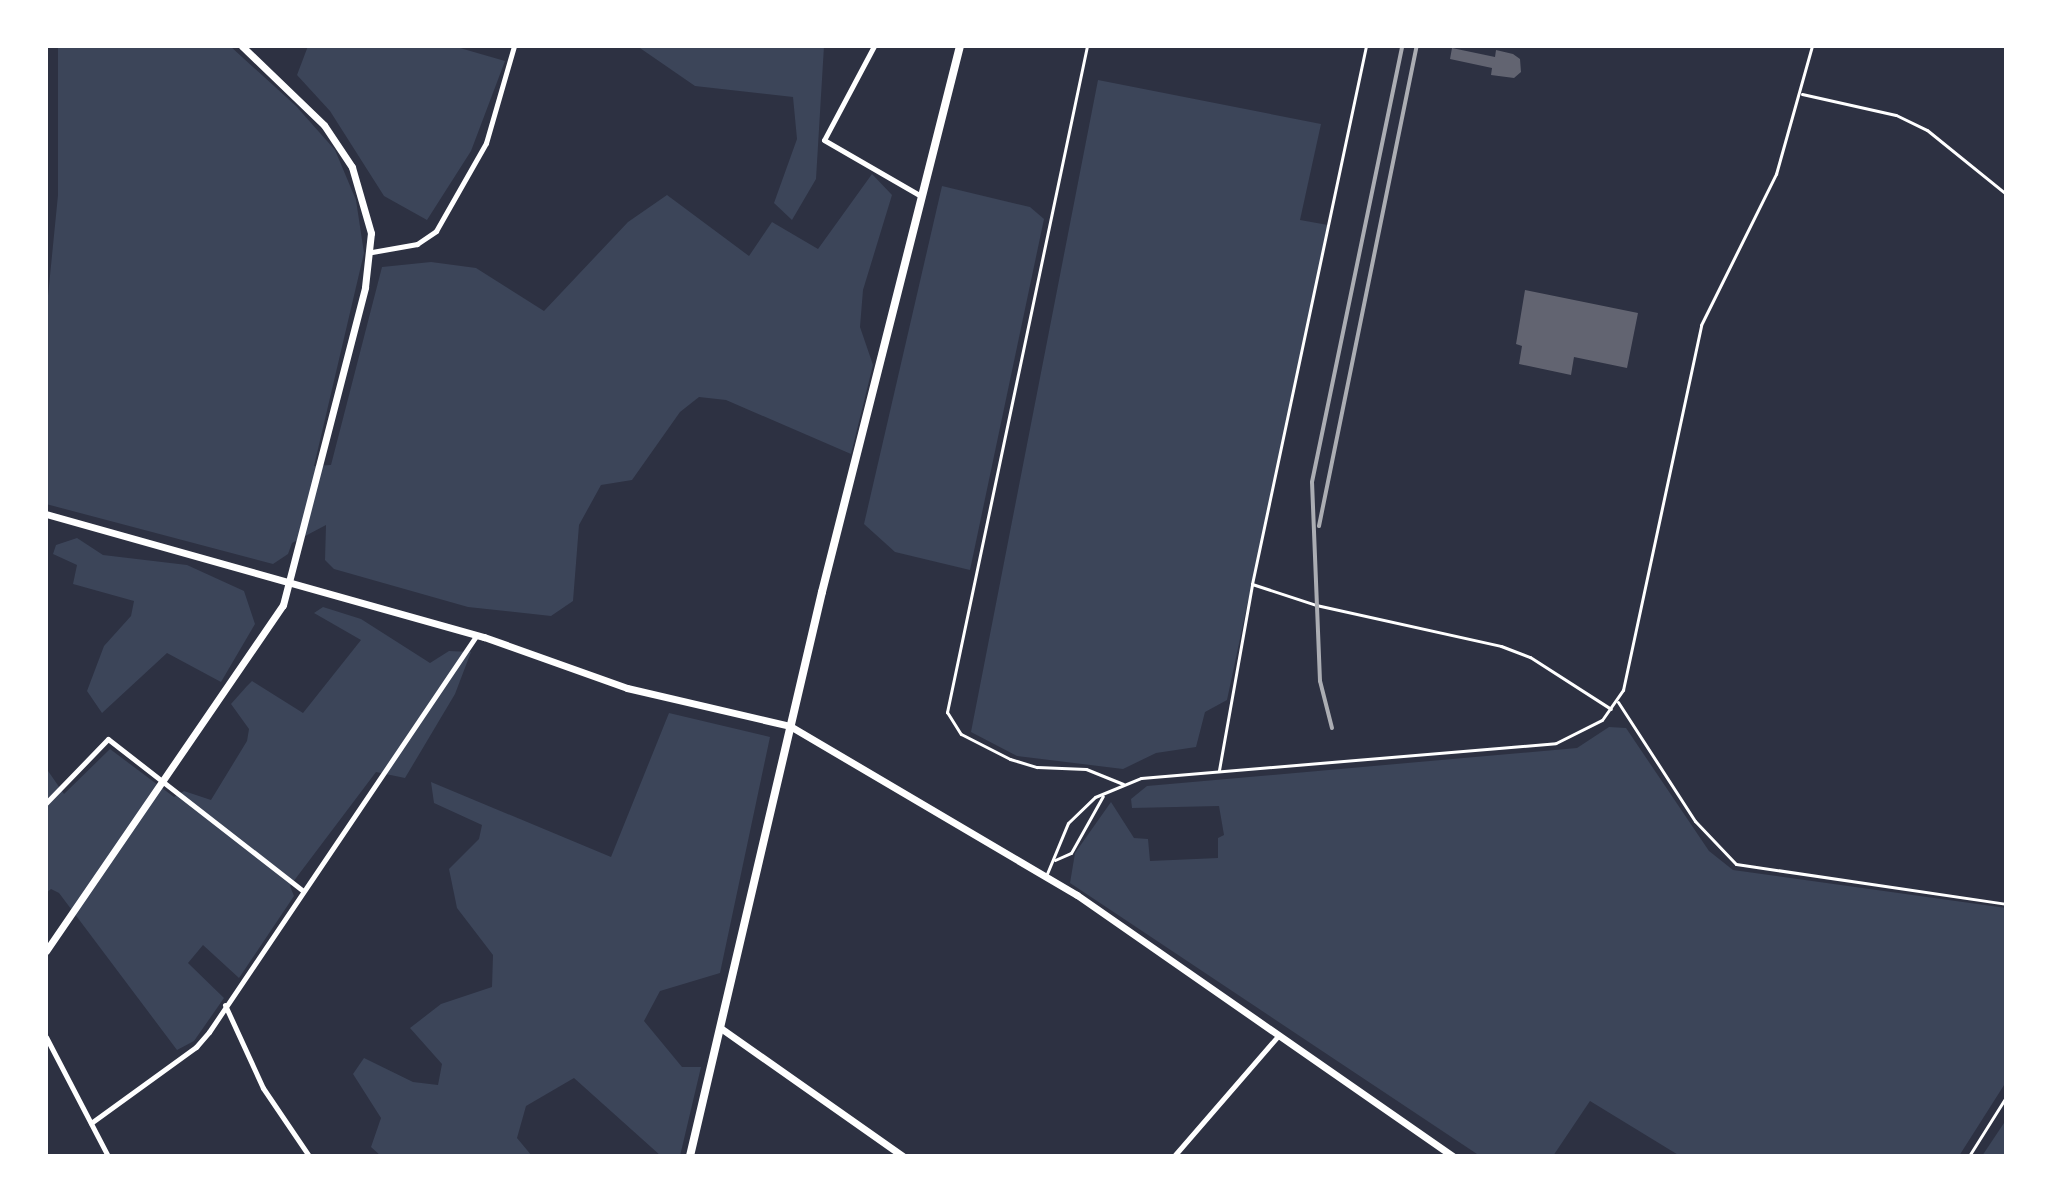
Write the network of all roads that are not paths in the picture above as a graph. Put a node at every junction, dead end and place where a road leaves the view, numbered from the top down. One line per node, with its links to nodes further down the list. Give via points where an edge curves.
1 (242, 46): 11 (street, via 299,98 340,146 365,197)
2 (514, 46): 11 (street, via 486,143 436,231 417,244)
3 (874, 46): 10 (street, via 824,140)
4 (960, 46): 10 (main road)
5 (1087, 46): 21 (lane, via 947,712 961,734 1010,759 1037,767 1086,769)
6 (1366, 46): 14 (lane)
7 (1812, 46): 8 (lane)
8 (1802, 94): 9 (lane, via 1896,115 1927,130); 16 (lane, via 1776,174 1701,325)
9 (2006, 194)
10 (921, 196): 18 (main road)
11 (372, 252): 13 (street)
12 (46, 514): 13 (street)
13 (291, 581): 15 (street); 20 (street, via 283,605)
14 (1252, 584): 17 (lane, via 1316,605 1501,646 1530,657); 19 (lane)
15 (477, 635): 18 (street, via 627,688); 26 (street)
16 (1618, 702): 17 (lane); 27 (lane, via 1695,821 1736,864)
17 (1612, 710): 19 (lane, via 1593,728 1556,743)
18 (790, 726): 25 (street); 30 (main road)
19 (1219, 770): 21 (lane)
20 (166, 783): 23 (street, via 108,739); 26 (street); 28 (street)
21 (1123, 784): 22 (lane)
22 (1103, 796): 24 (lane, via 1071,853); 24 (lane, via 1095,797 1068,823 1057,842)
23 (46, 803)
24 (1055, 860): 25 (lane)
25 (1046, 876): 32 (street)
26 (302, 890): 29 (street)
27 (2006, 904)
28 (46, 951)
29 (225, 1005): 34 (street, via 196,1047); 36 (street, via 263,1088)
30 (722, 1029): 37 (main road); 38 (street)
31 (46, 1037): 34 (street)
32 (1277, 1037): 39 (street); 40 (street)
33 (2006, 1097): 41 (lane)
34 (91, 1123): 35 (street)
35 (108, 1156)
36 (309, 1156)
37 (690, 1156)
38 (903, 1156)
39 (1174, 1156)
40 (1453, 1156)
41 (1969, 1156)

